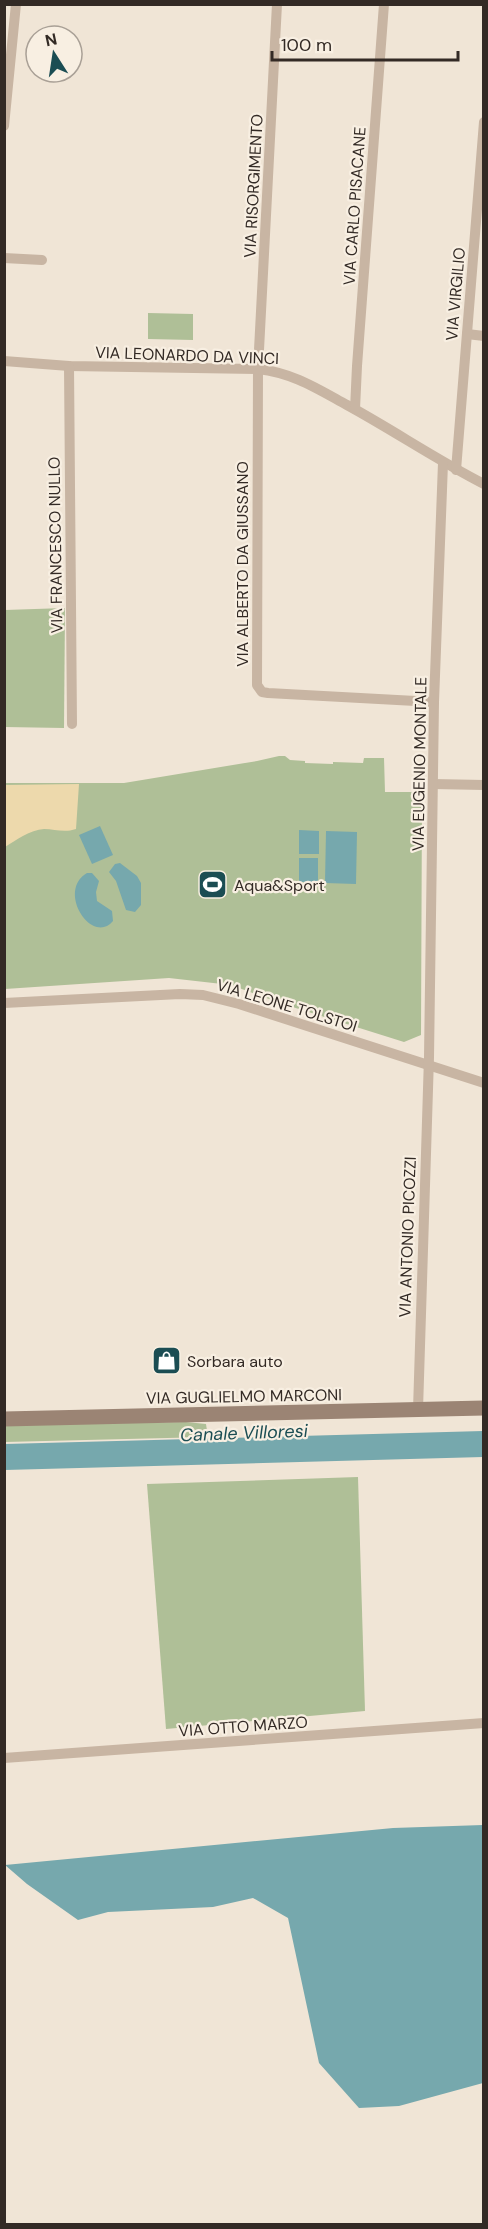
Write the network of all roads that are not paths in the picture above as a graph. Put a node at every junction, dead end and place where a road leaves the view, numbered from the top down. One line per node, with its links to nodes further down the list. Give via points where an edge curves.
1 (16, 4): 5 (street)
2 (277, 4): 12 (street, VIA RISORGIMENTO)
3 (384, 4): 13 (street, VIA CARLO PISACANE)
4 (483, 122): 8 (street, VIA VIRGILIO)
5 (4, 126)
6 (4, 258): 7 (street)
7 (42, 260)
8 (467, 334): 9 (street); 15 (street, VIA VIRGILIO)
9 (483, 336)
10 (4, 361): 11 (street, VIA LEONARDO DA VINCI)
11 (69, 366): 12 (street, VIA LEONARDO DA VINCI); 18 (street, VIA FRANCESCO NULLO)
12 (258, 369): 13 (street, VIA LEONARDO DA VINCI, via 298,378); 17 (street, VIA ALBERTO DA GIUSSANO, via 259,689 268,693)
13 (355, 409): 14 (street, VIA LEONARDO DA VINCI)
14 (443, 463): 15 (street, VIA LEONARDO DA VINCI); 17 (street, VIA EUGENIO MONTALE)
15 (456, 470): 16 (street, VIA LEONARDO DA VINCI)
16 (483, 484)
17 (434, 702): 19 (street, VIA EUGENIO MONTALE)
18 (72, 724)
19 (433, 784): 20 (street); 22 (street, VIA EUGENIO MONTALE)
20 (483, 785)
21 (4, 1003): 22 (street, VIA LEONE TOLSTOI, via 203,995)
22 (427, 1065): 23 (street, VIA LEONE TOLSTOI); 25 (street, VIA ANTONIO PICOZZI)
23 (483, 1083)
24 (483, 1408): 25 (street, VIA GUGLIELMO MARCONI)
25 (418, 1410): 26 (street, VIA GUGLIELMO MARCONI)
26 (4, 1419)
27 (483, 1723): 28 (street, VIA OTTO MARZO)
28 (4, 1758)

